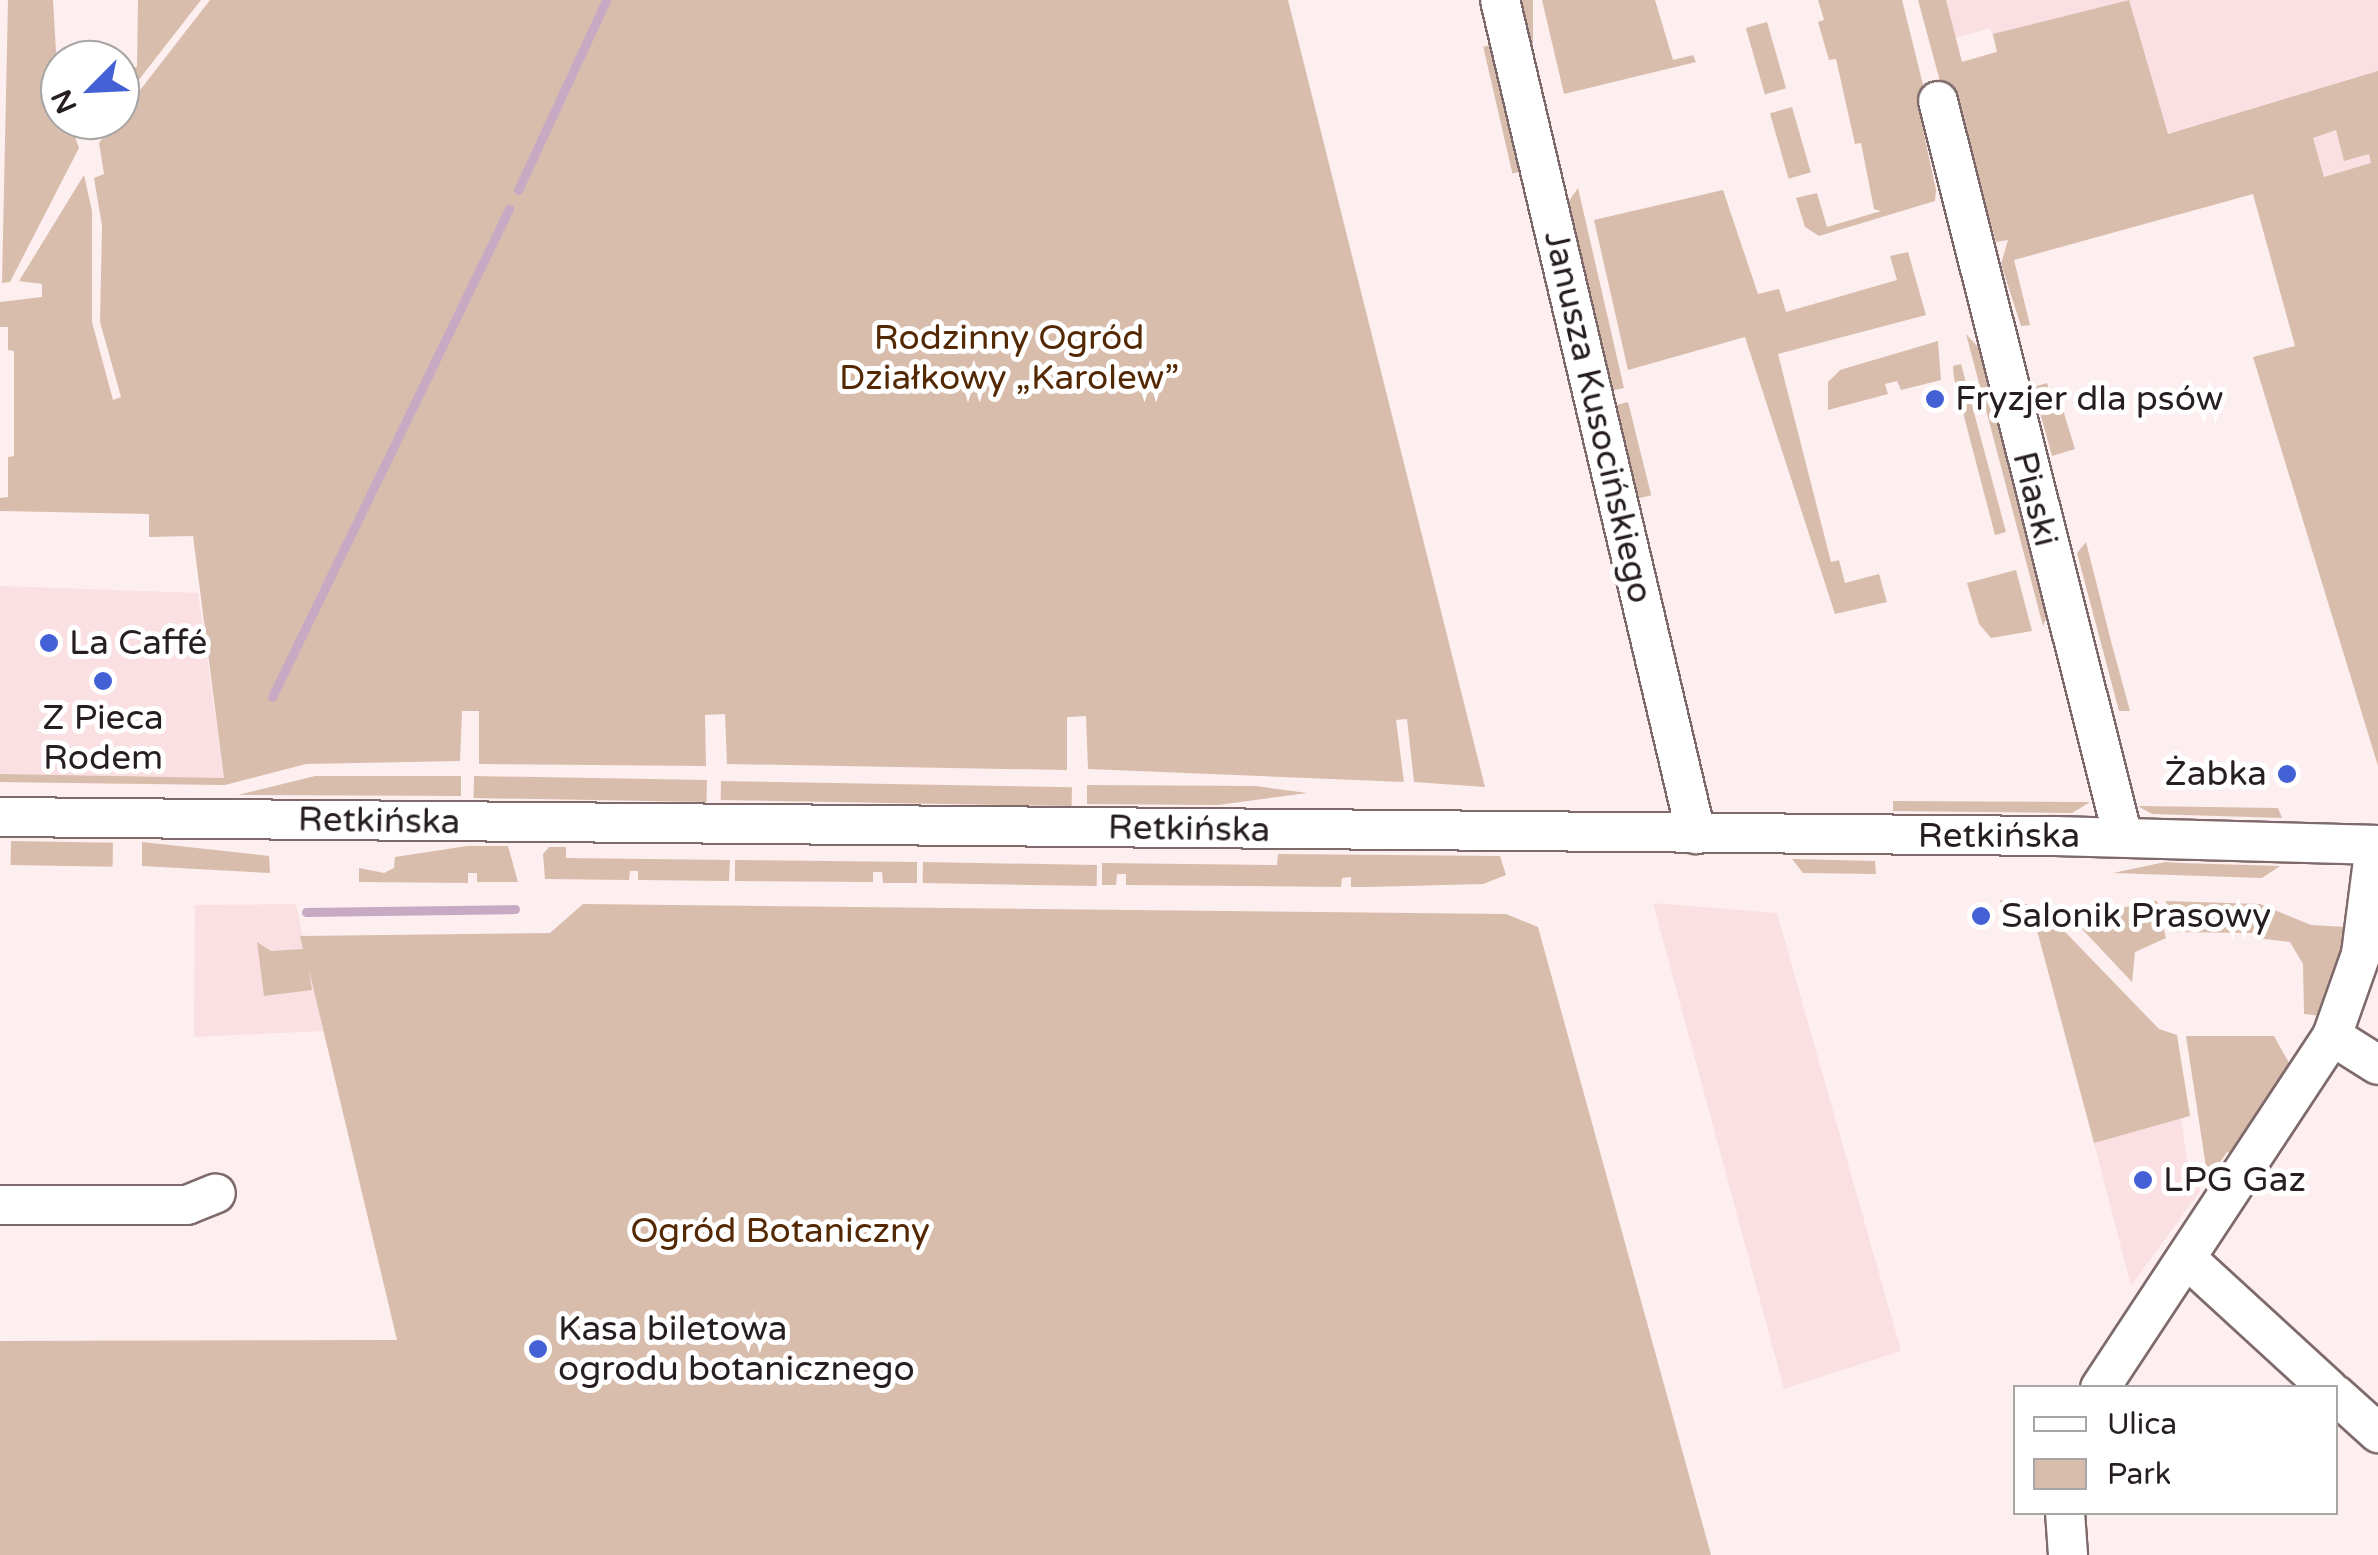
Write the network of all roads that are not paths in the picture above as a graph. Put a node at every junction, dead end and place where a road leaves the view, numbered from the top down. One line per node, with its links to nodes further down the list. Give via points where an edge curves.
1 (1500, 0): 4 (street, Janusza Kusocińskiego)
2 (1938, 101): 5 (street, Piaski)
3 (0, 817): 4 (street, Retkińska)
4 (1696, 834): 5 (street, Retkińska)
5 (2123, 837): 6 (street, Retkińska)
6 (2376, 845): 7 (street, via 2361,954)
7 (2332, 1036): 8 (street); 11 (street)
8 (2378, 1065)
9 (216, 1192): 10 (street, via 187,1205)
10 (0, 1205)
11 (2186, 1258): 12 (street); 13 (street)
12 (2102, 1385)
13 (2325, 1385)
14 (2338, 1397): 15 (street)
15 (2378, 1433)
16 (2065, 1515): 17 (street)
17 (2068, 1555)

